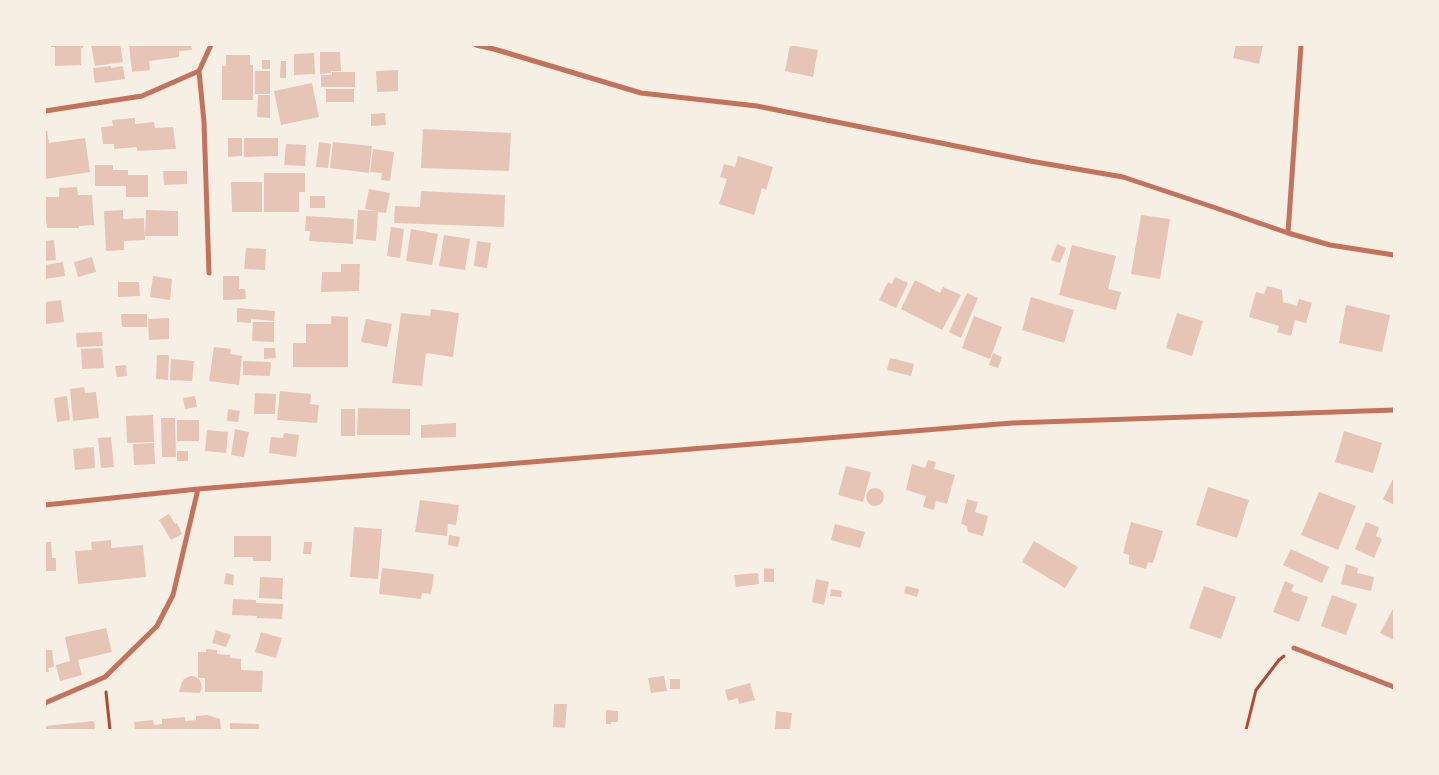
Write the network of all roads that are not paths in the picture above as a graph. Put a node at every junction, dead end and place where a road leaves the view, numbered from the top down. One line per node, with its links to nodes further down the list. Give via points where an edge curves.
1 (211, 45): 4 (street)
2 (476, 45): 6 (street, via 641,93 757,106 1123,177)
3 (1301, 45): 6 (street)
4 (199, 71): 5 (street, via 142,96); 8 (street)
5 (45, 111)
6 (1288, 233): 7 (street, via 1330,245)
7 (1394, 255)
8 (209, 273)
9 (1394, 410): 10 (street, via 1012,423)
10 (198, 489): 11 (street); 14 (street, via 174,595 157,626 105,677)
11 (45, 505)
12 (1294, 648): 13 (street)
13 (1394, 687)
14 (45, 703)

